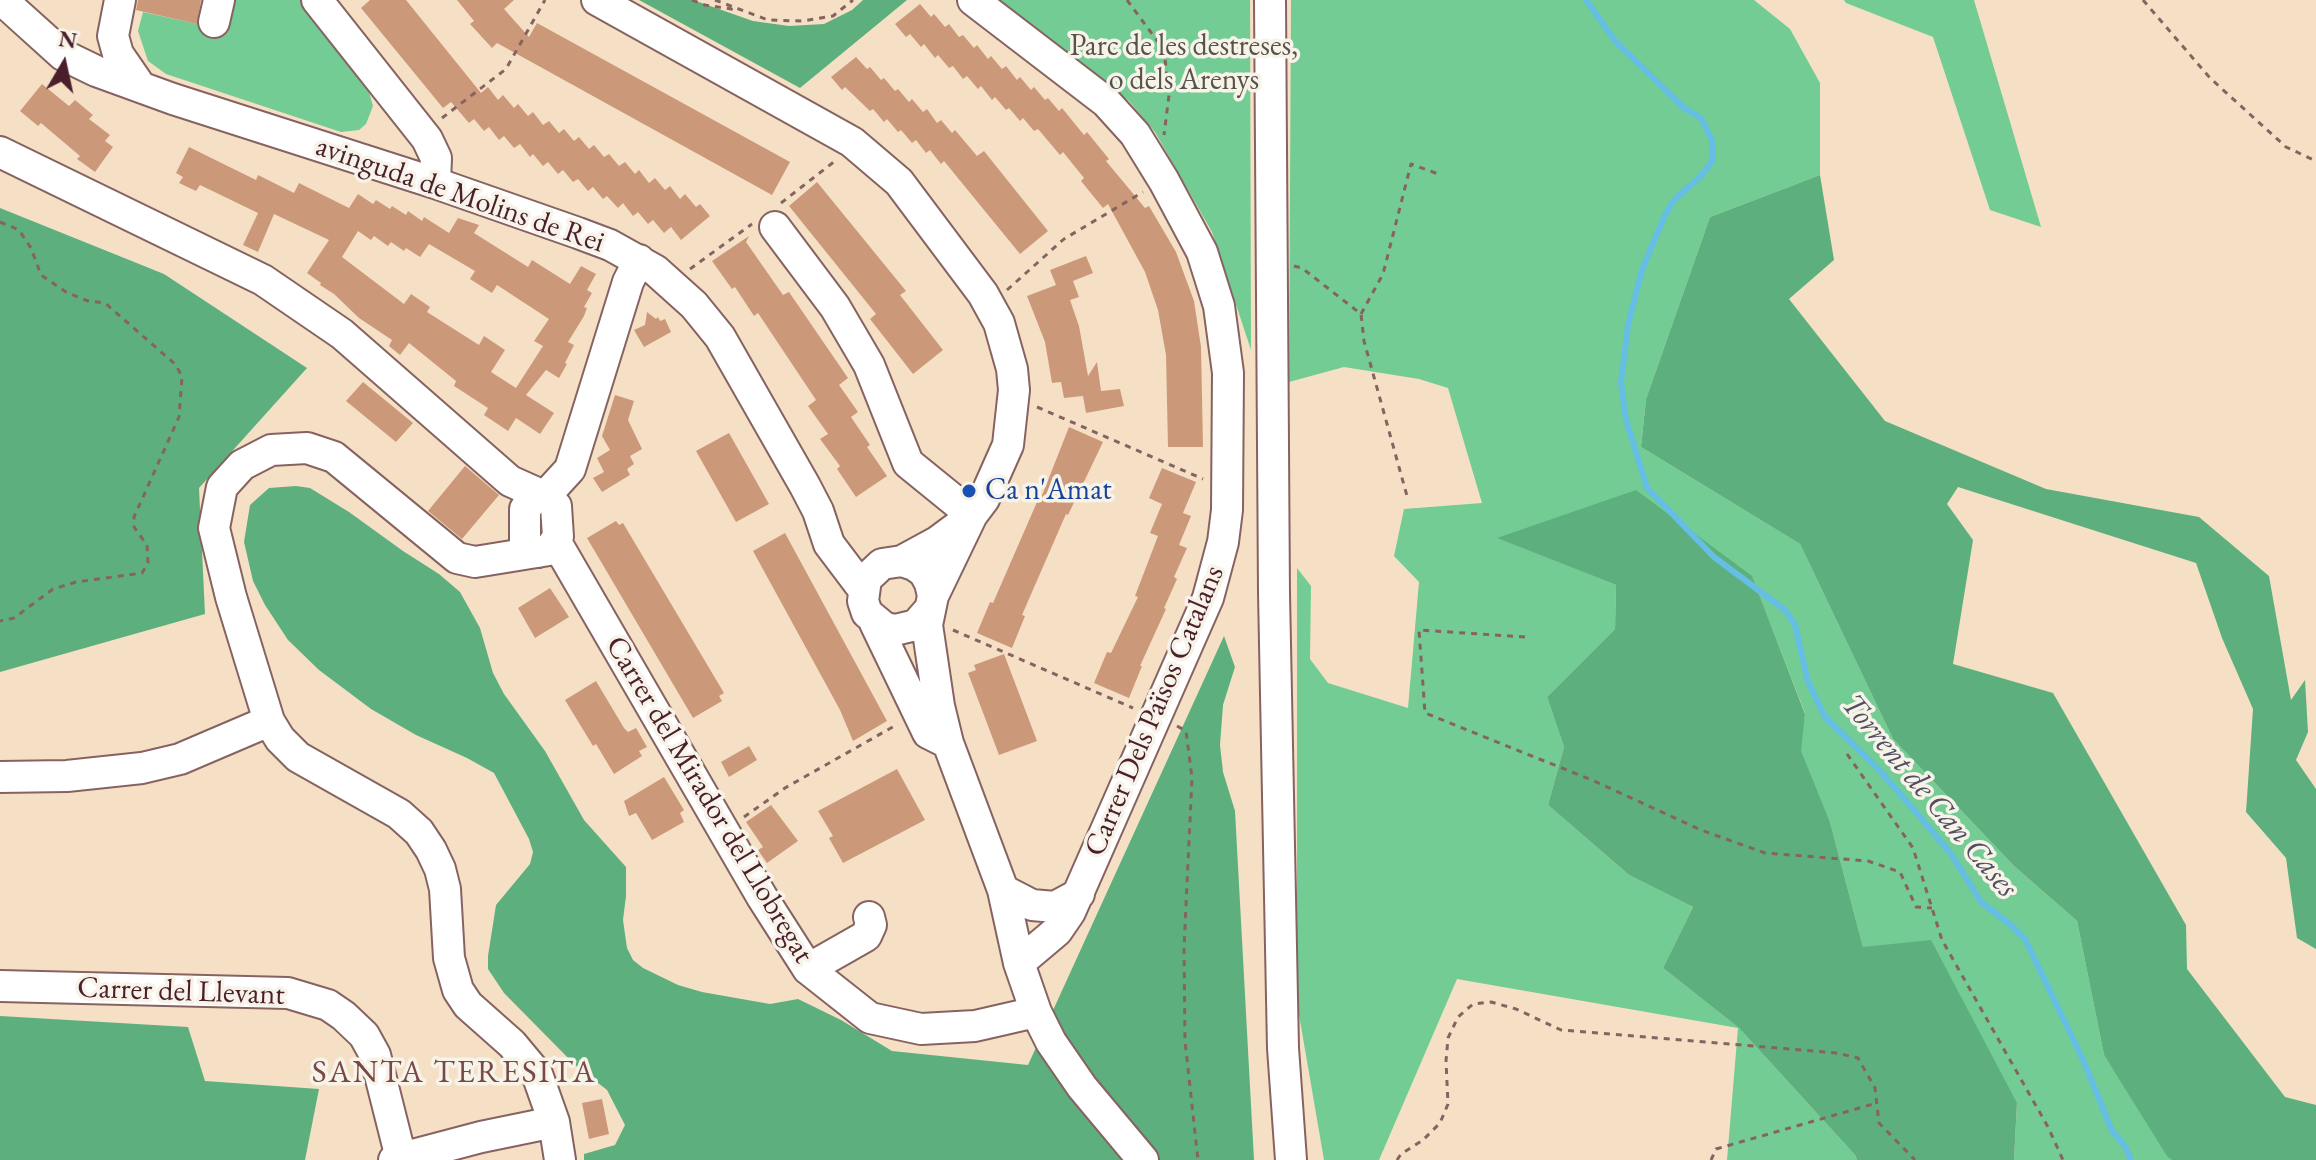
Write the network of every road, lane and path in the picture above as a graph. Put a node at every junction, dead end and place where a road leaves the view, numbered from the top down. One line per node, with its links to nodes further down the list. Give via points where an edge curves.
1 (2, 0): 14 (street, avinguda de Molins de Rei)
2 (317, 0): 21 (street, via 427,139 436,158)
3 (545, 0): 16 (path, via 506,69)
4 (597, 0): 34 (street, via 852,142 899,182 958,258 999,323 1014,390 1008,445)
5 (692, 0): 12 (path)
6 (715, 0): 12 (path)
7 (853, 0): 12 (path, via 833,16 802,21 768,20)
8 (973, 0): 52 (street, Carrer Dels Països Catalans, via 1106,102 1135,134 1202,252 1224,337 1227,510 1216,573)
9 (1127, 0): 17 (path, via 1164,50 1169,95)
10 (1270, 0): 25 (street)
11 (2143, 0): 19 (path, via 2210,78 2286,147)
12 (742, 11)
13 (117, 13): 14 (street, via 96,41); 15 (street, via 113,36 118,54)
14 (63, 55): 15 (street, avinguda de Molins de Rei)
15 (140, 86): 21 (street, avinguda de Molins de Rei)
16 (439, 121)
17 (1161, 141)
18 (0, 152): 32 (street, via 263,280 342,334 510,481)
19 (2316, 161)
20 (1441, 175): 28 (path, via 1411,164 1383,274)
21 (435, 183): 26 (street, avinguda de Molins de Rei)
22 (1151, 188): 27 (path, via 1064,239)
23 (0, 222): 39 (path, via 19,230 41,275 66,292 105,303 176,365 182,377 179,417 134,517 134,527 147,545 148,563 142,573 53,589 14,618)
24 (775, 227): 34 (street, via 835,307 869,365 908,463)
25 (1272, 259): 28 (path, via 1302,268); 61 (street, via 1283,1048)
26 (639, 260): 32 (street, via 570,469); 33 (street, avinguda de Molins de Rei, via 686,297 720,337)
27 (1009, 289)
28 (1361, 314): 31 (path)
29 (1038, 407): 30 (path)
30 (1207, 481)
31 (1407, 496)
32 (540, 497): 35 (street, via 556,506)
33 (818, 511): 36 (street, avinguda de Molins de Rei, via 859,551); 37 (street, avinguda de Molins de Rei, via 829,544)
34 (972, 515): 36 (street, via 937,542); 38 (street)
35 (539, 542): 45 (street, via 475,562 457,558 334,457 307,448 271,450 242,465 222,487 214,528); 56 (street, Carrer del Mirador del Llobregat)
36 (897, 561): 37 (street, via 873,570); 38 (street, via 924,572)
37 (863, 589): 40 (street, via 867,613)
38 (931, 603): 40 (street, via 924,619 906,629); 47 (street, via 928,639)
39 (0, 621)
40 (875, 623): 47 (street, via 928,733)
41 (955, 631): 43 (path)
42 (1525, 637): 53 (path, via 1419,630 1425,713 1765,853 1868,861 1900,872 1916,907)
43 (1140, 712)
44 (908, 719): 50 (path, via 785,788)
45 (269, 721): 49 (street, via 180,759 142,768); 60 (street, via 298,757 399,814 419,832 445,889 449,958 458,990 537,1074)
46 (1172, 724): 65 (path, via 1186,731 1192,778 1185,1041)
47 (948, 743): 51 (street)
48 (1847, 754): 53 (path, via 1913,848)
49 (0, 777)
50 (741, 820)
51 (1003, 890): 52 (street, Carrer Dels Països Catalans, via 1032,905 1055,907); 55 (street)
52 (1079, 894): 55 (street, Carrer Dels Països Catalans, via 1057,931)
53 (1932, 908): 69 (path, via 1942,940)
54 (869, 917): 56 (street, via 866,936)
55 (1019, 963): 58 (street)
56 (808, 969): 58 (street, Carrer del Mirador del Llobregat, via 870,1018 921,1029 975,1026)
57 (0, 986): 62 (street, Carrer del Llevant, via 288,993 328,1005 364,1035 375,1055)
58 (1036, 1012): 64 (street, via 1082,1087)
59 (1877, 1103): 66 (path, via 1858,1058 1561,1030 1516,1009 1491,1002 1473,1004 1458,1017 1448,1038 1448,1104 1440,1123); 67 (path, via 1716,1149); 68 (path, via 1879,1123)
60 (554, 1122): 62 (street); 63 (street)
61 (1293, 1156)
62 (397, 1159)
63 (560, 1160)
64 (1143, 1160)
65 (1198, 1160)
66 (1397, 1160)
67 (1711, 1160)
68 (1915, 1160)
69 (2063, 1160)

